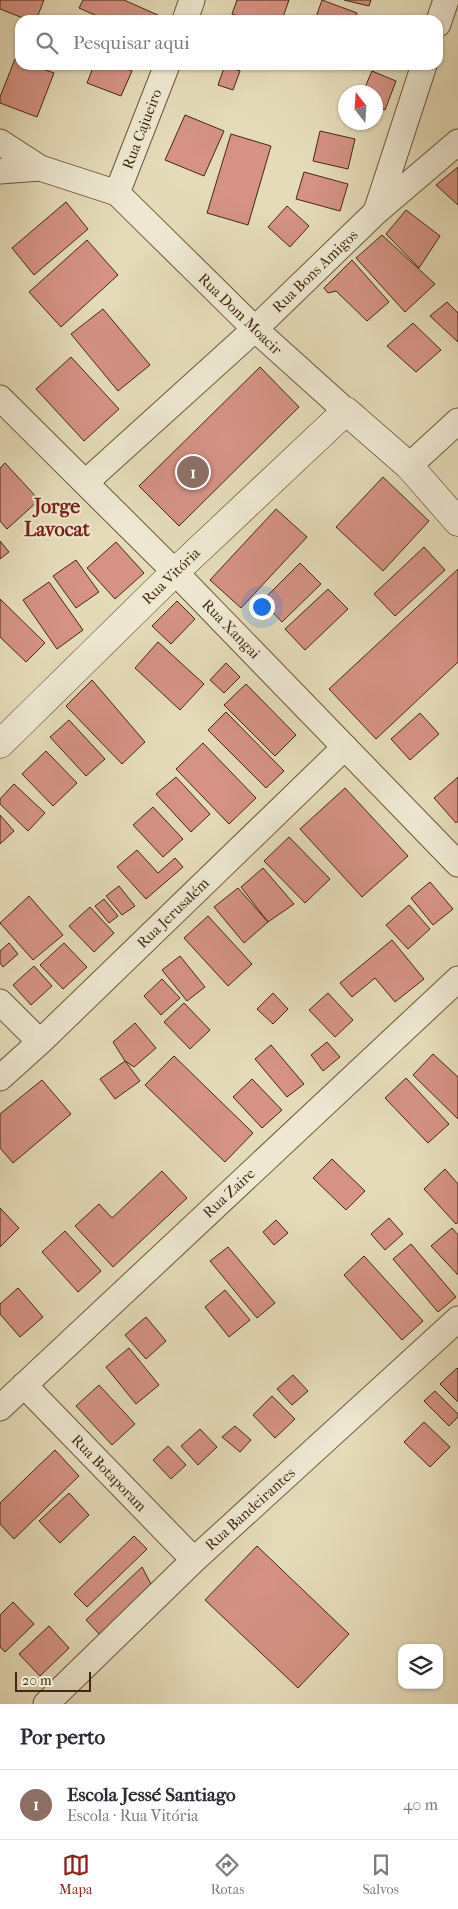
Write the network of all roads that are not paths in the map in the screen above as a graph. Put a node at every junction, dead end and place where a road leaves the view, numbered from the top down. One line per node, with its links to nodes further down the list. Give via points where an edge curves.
1 (192, 0): 3 (street)
2 (446, 0): 4 (street)
3 (187, 15)
4 (441, 15)
5 (165, 70): 11 (street, Rua Cajueiro)
6 (422, 70): 12 (street)
7 (0, 142): 9 (street, Rua Dom Moacir)
8 (458, 142): 12 (street, Rua Bons Amigos)
9 (40, 168): 10 (street); 11 (street, Rua Dom Moacir)
10 (0, 171)
11 (117, 193): 13 (street, Rua Dom Moacir)
12 (376, 212): 13 (street, Rua Bons Amigos)
13 (255, 329): 14 (street, Rua Dom Moacir); 18 (street, Rua Bons Amigos)
14 (346, 411): 17 (street, Rua Dom Moacir); 20 (street, Rua Vitória)
15 (5, 413): 18 (street, Rua Xangai)
16 (458, 421): 17 (street)
17 (409, 466): 19 (street, Rua Dom Moacir)
18 (86, 482): 20 (street, Rua Xangai)
19 (458, 522)
20 (175, 572): 21 (street, Rua Vitória); 22 (street, Rua Xangai)
21 (0, 744)
22 (346, 747): 23 (street, Rua Xangai); 26 (street, Rua Jerusalém)
23 (458, 864)
24 (458, 979): 29 (street, Rua Zaire)
25 (0, 1002): 26 (street)
26 (40, 1042): 27 (street, Rua Jerusalém)
27 (0, 1078)
28 (458, 1319): 31 (street, Rua Bandeirantes)
29 (24, 1385): 30 (street, Rua Zaire); 31 (street, Rua Botaporam)
30 (0, 1408)
31 (194, 1560): 32 (street, Rua Bandeirantes)
32 (46, 1704)

